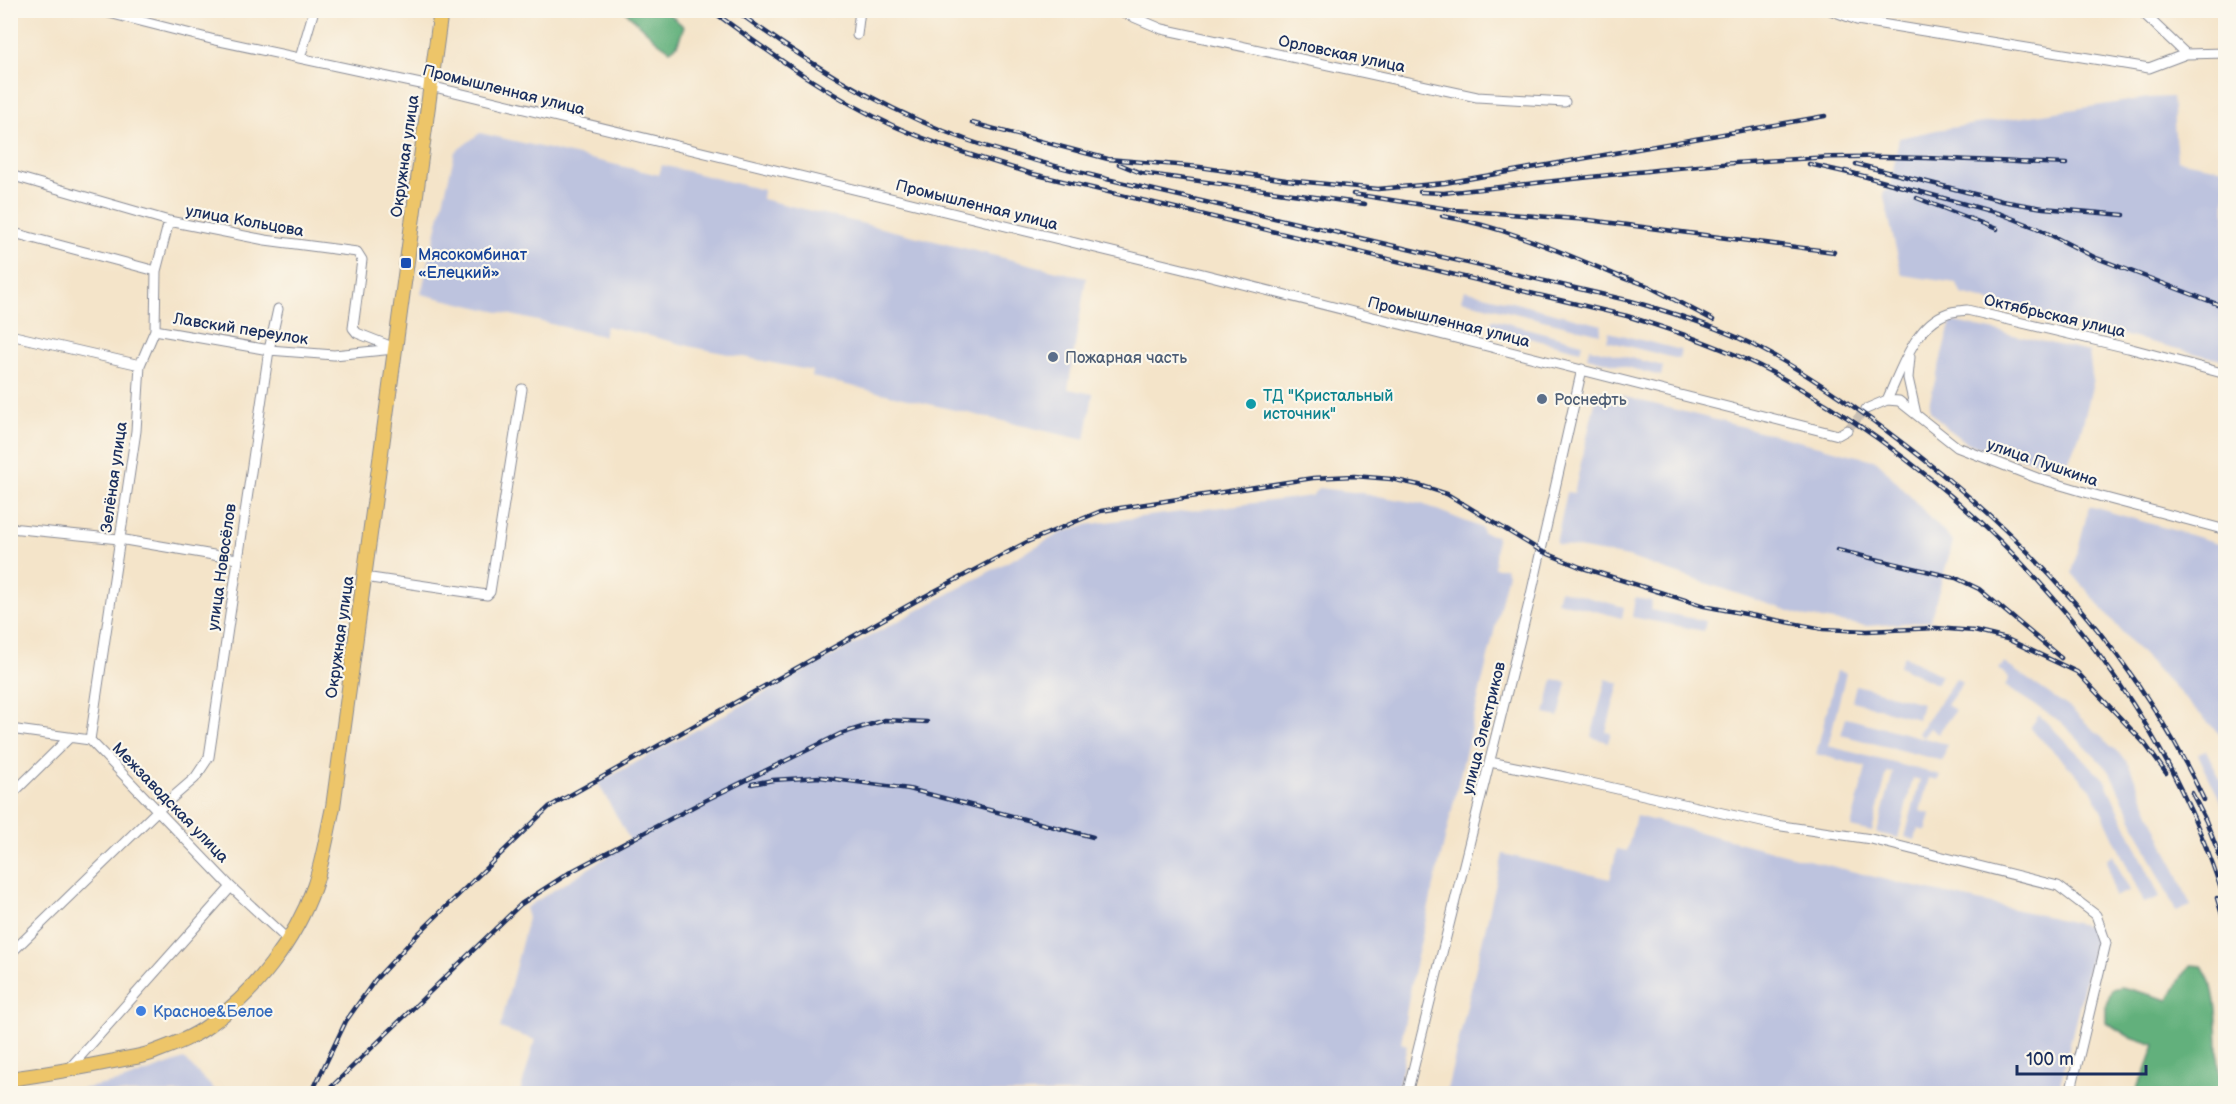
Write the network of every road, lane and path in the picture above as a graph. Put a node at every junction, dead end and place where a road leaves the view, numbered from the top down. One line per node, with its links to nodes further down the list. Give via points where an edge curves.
1 (97, 10): 11 (street, Промышленная улица)
2 (314, 10): 11 (street)
3 (441, 10): 12 (highway, Окружная улица)
4 (860, 10): 8 (street)
5 (1117, 10): 13 (street, Орловская улица, via 1162,29 1477,97)
6 (1830, 10): 10 (street, via 1857,20 2149,68)
7 (2140, 10): 10 (street)
8 (857, 35)
9 (2226, 53): 10 (street)
10 (2186, 54)
11 (300, 58): 12 (street, Промышленная улица)
12 (430, 86): 22 (highway, Окружная улица); 25 (street, Промышленная улица)
13 (1565, 102)
14 (10, 175): 15 (street, улица Кольцова)
15 (169, 221): 17 (street, Зелёная улица); 22 (street, улица Кольцова, via 265,240 357,252 362,260 353,328)
16 (10, 232): 17 (street)
17 (156, 271): 19 (street, Зелёная улица)
18 (278, 309): 23 (street, улица Новосёлов)
19 (156, 330): 23 (street, Лавский переулок); 24 (street, Зелёная улица)
20 (10, 335): 24 (street)
21 (1914, 345): 26 (street, Октябрьская улица, via 1931,322 1949,312 1967,310); 28 (street, Октябрьская улица); 30 (street, via 1908,378)
22 (394, 348): 23 (street, Лавский переулок, via 334,356); 36 (highway, Окружная улица)
23 (269, 350): 35 (street, улица Новосёлов)
24 (140, 365): 34 (street, Зелёная улица, via 136,431)
25 (1582, 369): 31 (street, Промышленная улица, via 1838,435); 40 (street, улица Электриков)
26 (2226, 374)
27 (522, 389): 36 (street, via 488,595)
28 (1887, 399): 29 (street); 30 (street, улица Пушкина, via 1899,401)
29 (1866, 408)
30 (1916, 414): 33 (street, улица Пушкина, via 1957,447 2037,478)
31 (1847, 430)
32 (10, 528): 34 (street)
33 (2226, 530)
34 (119, 539): 35 (street); 39 (street, Зелёная улица)
35 (237, 559): 42 (street, улица Новосёлов, via 209,757 195,778)
36 (364, 577): 44 (highway, Окружная улица, via 324,854 314,888)
37 (10, 729): 38 (street, Межзаводская улица)
38 (68, 739): 39 (street, Межзаводская улица); 41 (street)
39 (90, 740): 42 (street, Межзаводская улица)
40 (1490, 762): 48 (street, улица Электриков); 49 (street, via 1776,825 1872,839 2058,886 2096,915 2106,943)
41 (10, 796)
42 (158, 810): 43 (street, Межзаводская улица); 45 (street, улица Новосёлов)
43 (231, 887): 44 (street, Межзаводская улица); 46 (street)
44 (288, 940): 46 (highway, Окружная улица, via 250,990 207,1027 152,1053)
45 (10, 954)
46 (68, 1070): 47 (highway, Окружная улица)
47 (10, 1079)
48 (1407, 1094)
49 (2070, 1094)

